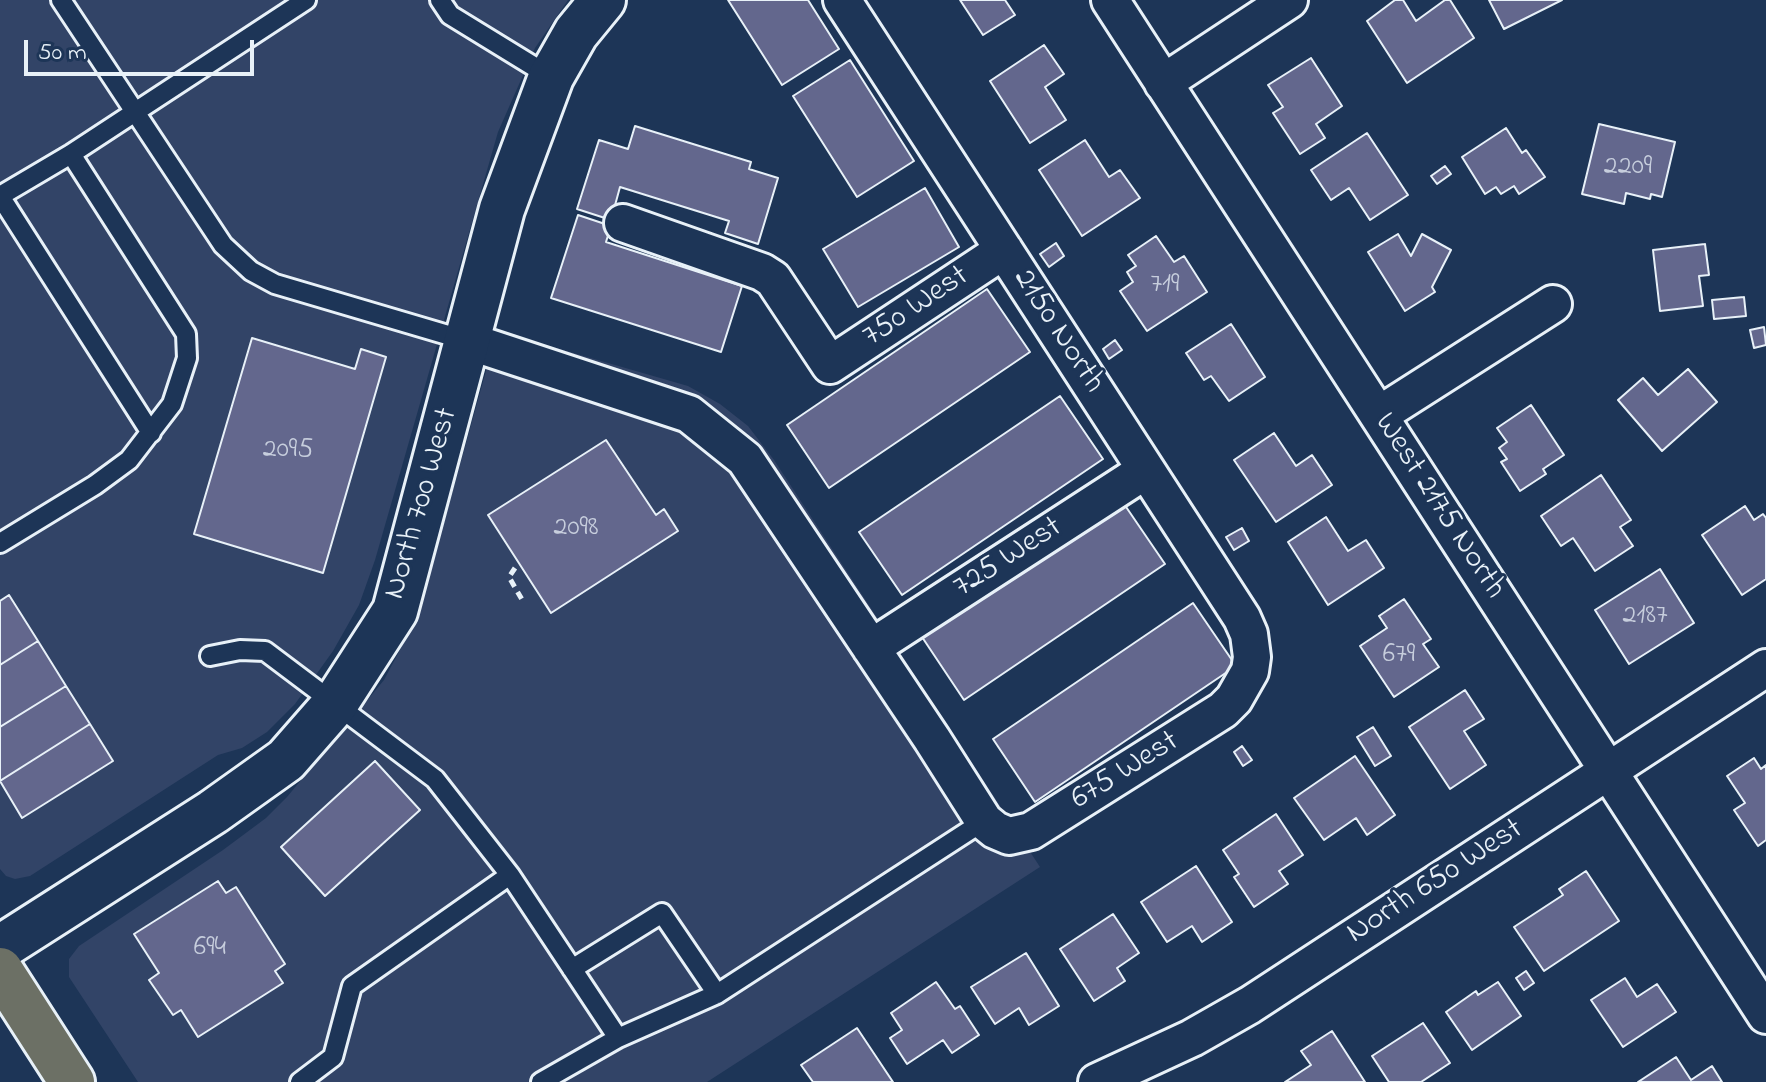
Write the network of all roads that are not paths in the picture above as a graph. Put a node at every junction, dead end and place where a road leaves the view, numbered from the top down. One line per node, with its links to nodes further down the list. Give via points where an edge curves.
1 (61, 0): 10 (lane)
2 (306, 0): 10 (lane)
3 (440, 0): 8 (lane, via 450,15)
4 (603, 0): 8 (street, North 700 West)
5 (842, 0): 14 (street, 2150 North)
6 (1110, 0): 9 (street, West 2175 North)
7 (1289, 0): 9 (street)
8 (551, 77): 16 (street, North 700 West, via 502,209)
9 (1163, 83): 17 (street, West 2175 North)
10 (134, 112): 11 (lane); 16 (lane, via 223,245 251,271 275,284)
11 (71, 154): 12 (lane); 18 (lane, via 186,334 187,358 172,404)
12 (0, 196): 18 (lane)
13 (623, 223): 14 (street, 750 West, via 773,279 830,365)
14 (1004, 250): 19 (street, 2150 North)
15 (1553, 304): 17 (street)
16 (468, 341): 21 (street, via 689,414 745,459); 25 (street, North 700 West, via 395,611)
17 (1379, 415): 26 (street, West 2175 North)
18 (151, 433): 20 (lane, via 129,460 95,485)
19 (1146, 470): 21 (street, 725 West); 24 (street, 2150 North, via 1242,618 1249,634)
20 (0, 543)
21 (871, 648): 27 (street)
22 (210, 656): 25 (lane, via 265,651)
23 (1766, 668): 26 (street, North 650 West)
24 (1250, 671): 27 (street, 675 West, via 1223,710 1042,825 1009,836)
25 (335, 704): 28 (lane, via 435,779); 29 (street, North 700 West, via 274,768)
26 (1607, 770): 33 (street, West 2175 North); 35 (street, North 650 West, via 1250,1005)
27 (984, 821): 32 (lane)
28 (510, 875): 30 (lane); 37 (lane, via 352,986 333,1057)
29 (0, 948)
30 (572, 969): 32 (lane, via 662,913); 34 (lane)
31 (0, 970): 36 (main road)
32 (717, 994): 34 (lane)
33 (1766, 1015)
34 (618, 1038): 38 (lane)
35 (1104, 1081)
36 (72, 1082)
37 (300, 1082)
38 (541, 1082)

